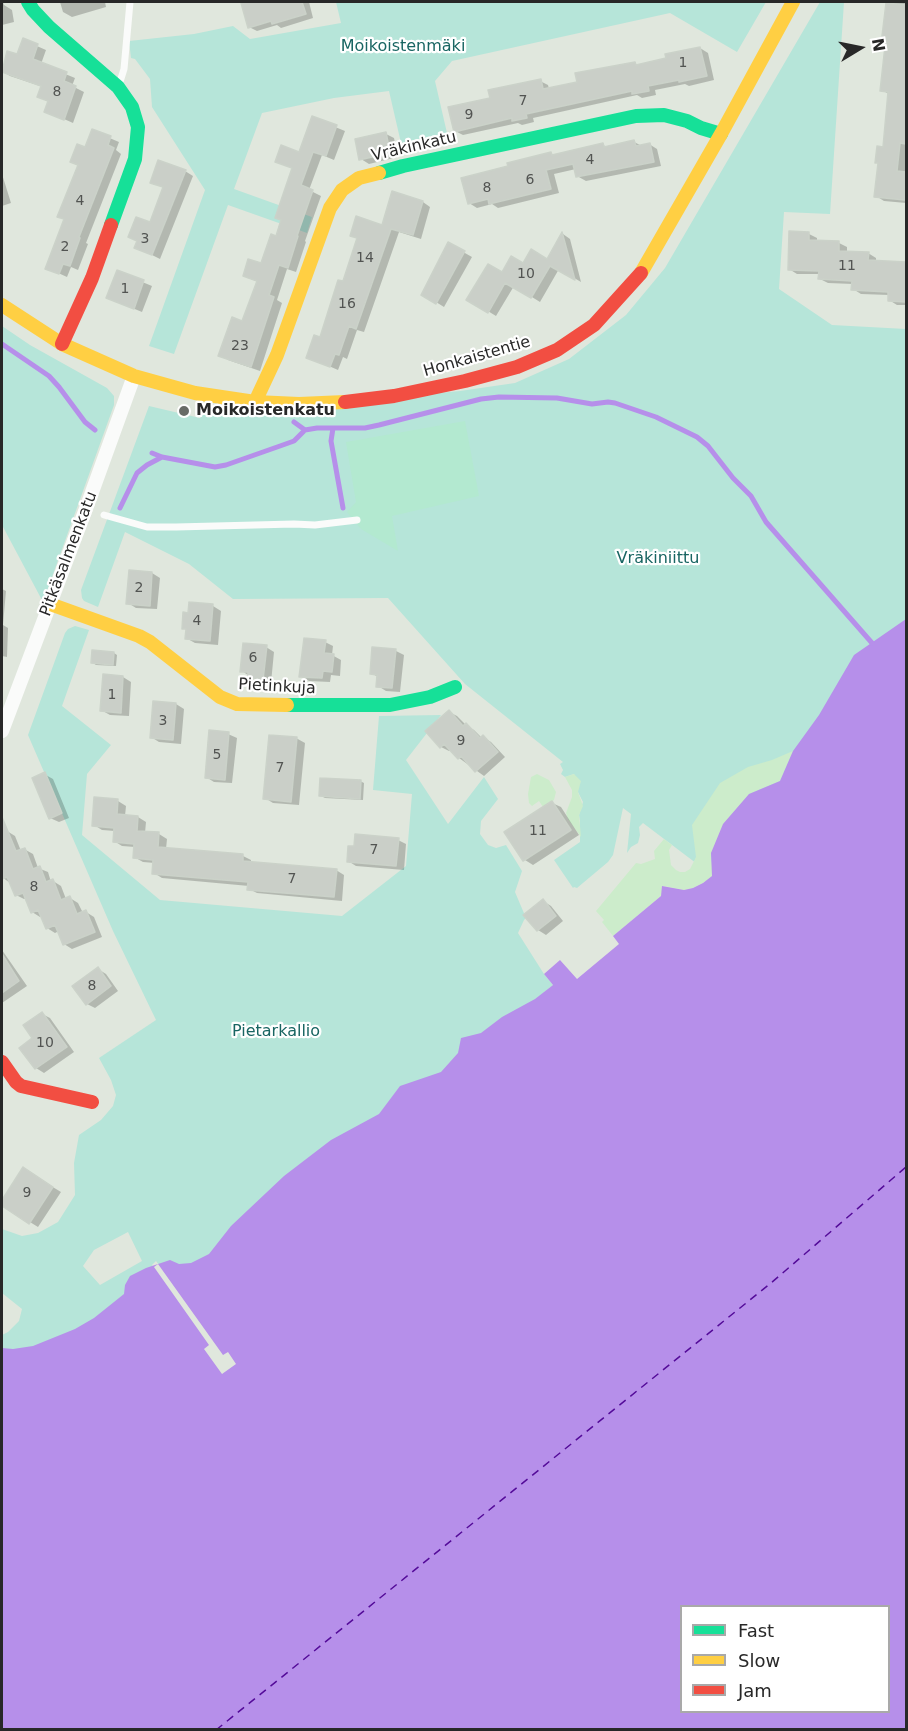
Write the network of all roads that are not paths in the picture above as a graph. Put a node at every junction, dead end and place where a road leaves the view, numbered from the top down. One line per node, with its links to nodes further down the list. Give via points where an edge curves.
1 (28, 2): 4 (street, via 49,27)
2 (130, 2): 4 (lane, via 124,69)
3 (793, 2): 5 (street, Honkaistentie)
4 (118, 87): 7 (street, via 132,107 138,127 135,159 92,279)
5 (721, 134): 9 (street, Honkaistentie, via 642,272 594,325 557,350 517,367 394,396 330,403); 9 (street, Vräkinkatu, via 664,115 636,116 359,178 342,190 330,208 277,356)
6 (2, 305): 7 (street, Honkaistentie)
7 (62, 344): 8 (street, Honkaistentie)
8 (134, 376): 9 (street, Honkaistentie, via 195,393); 12 (street, Pitkäsalmenkatu)
9 (255, 402)
10 (104, 515): 11 (lane, via 166,527 315,525)
11 (357, 520)
12 (50, 604): 13 (street, Pietinkuja, via 140,636 220,698 237,704 390,705 430,698); 14 (street, Pitkäsalmenkatu)
13 (455, 687)
14 (2, 731)
15 (2, 1062): 16 (street, via 21,1086)
16 (92, 1102)

